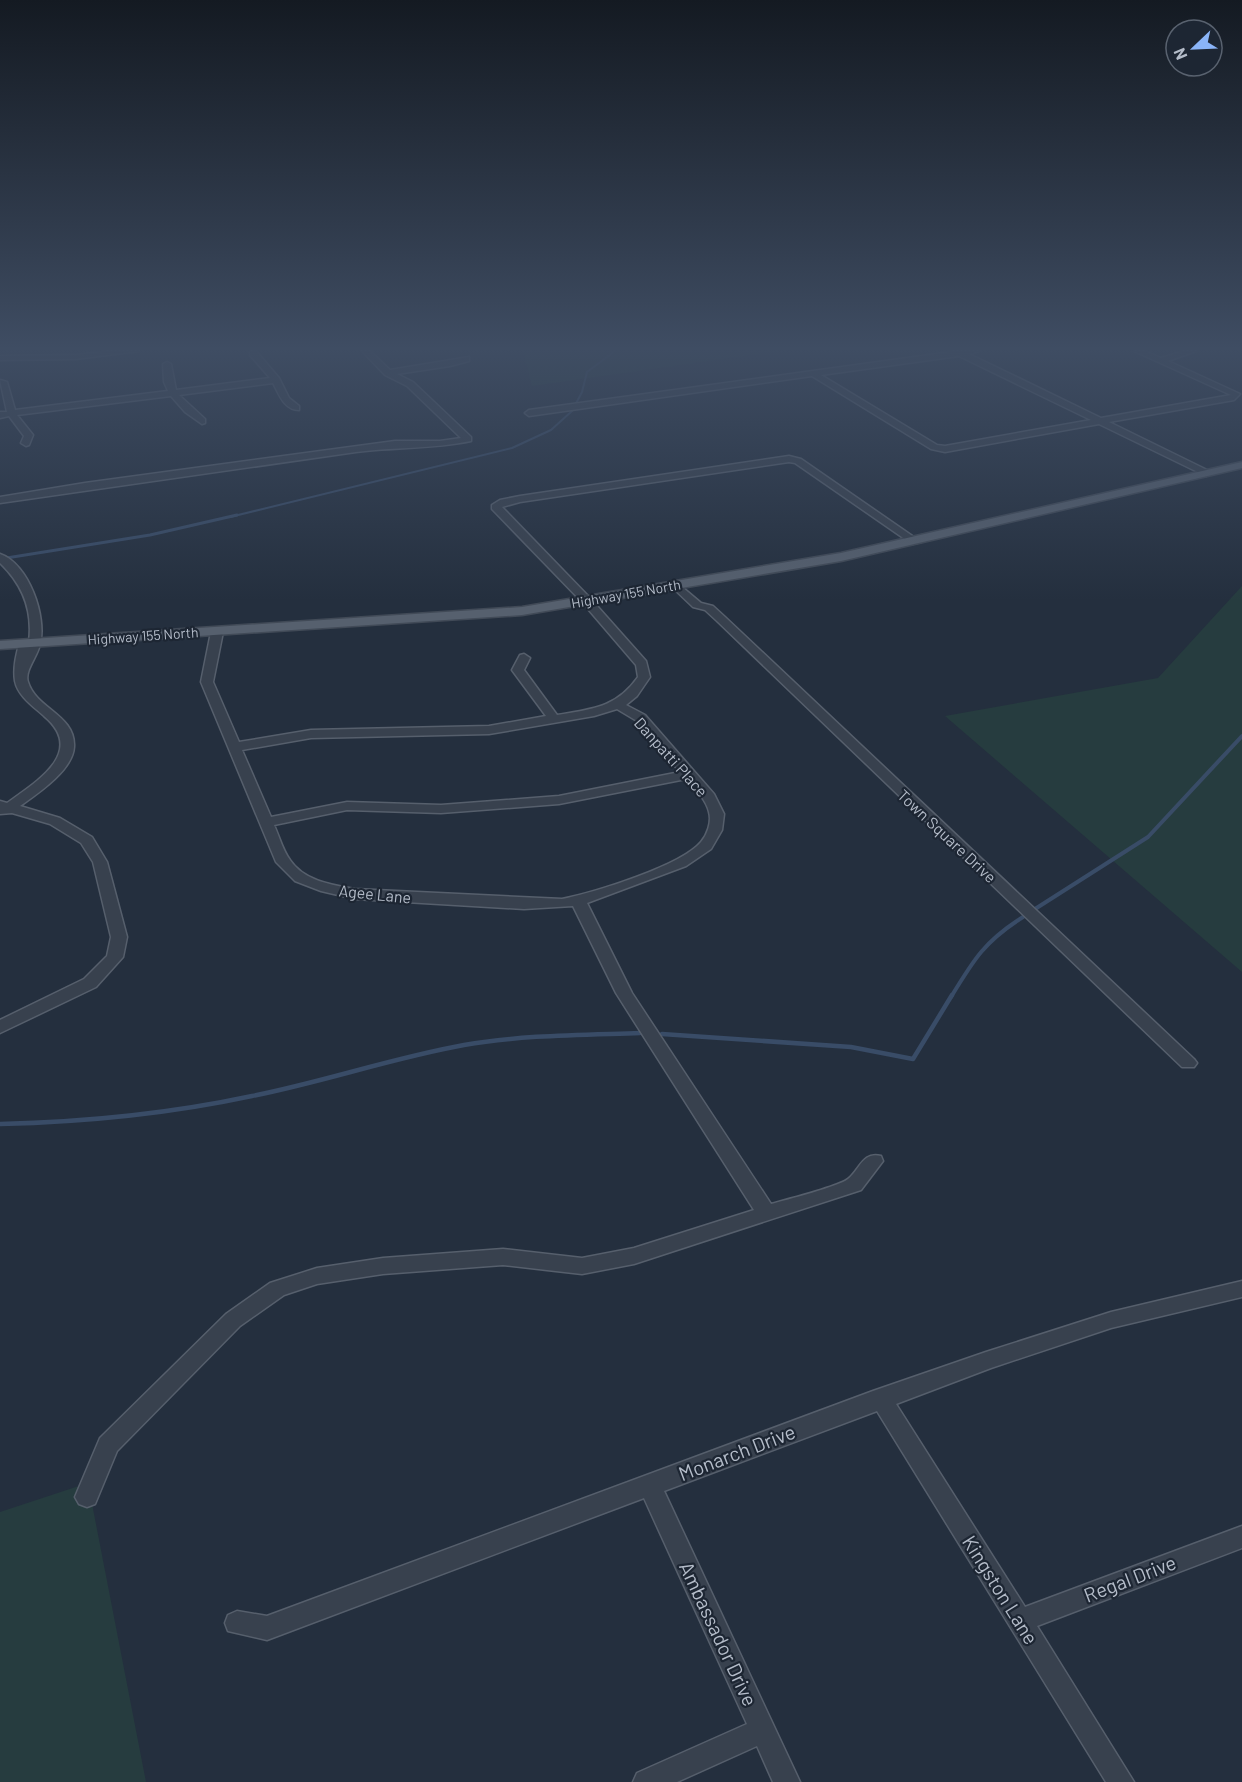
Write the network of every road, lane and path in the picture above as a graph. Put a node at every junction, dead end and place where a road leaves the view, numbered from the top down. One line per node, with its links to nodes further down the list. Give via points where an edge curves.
1 (28, 434): 6 (street)
2 (463, 434): 9 (street, via 468,439 440,444 395,444)
3 (913, 434): 4 (street, via 934,447 959,447)
4 (1027, 434)
5 (1124, 434): 8 (street)
6 (26, 443)
7 (1242, 465): 8 (main road, Highway 155 North)
8 (1206, 473): 10 (main road, Highway 155 North)
9 (0, 500)
10 (916, 542): 12 (main road, Highway 155 North); 13 (street, via 798,461 789,459 520,499 496,507)
11 (0, 557): 15 (street, via 24,581 32,597)
12 (682, 584): 13 (main road, Highway 155 North); 26 (street, Town Square Drive, via 697,605 709,608)
13 (586, 600): 14 (main road, Highway 155 North, via 473,616); 18 (street, Danpatti Place, via 642,664 644,677)
14 (217, 632): 15 (main road, Highway 155 North); 20 (street, Agee Lane, via 207,682)
15 (31, 643): 16 (main road, Highway 155 North); 22 (street, via 32,659 21,674 25,693 63,727 68,749 52,775)
16 (0, 645)
17 (524, 658): 19 (street, via 518,670)
18 (618, 705): 19 (street); 21 (street, Danpatti Place, via 641,718)
19 (554, 719): 20 (street, via 489,730 310,734)
20 (235, 747): 23 (street, Agee Lane)
21 (689, 774): 23 (street, via 559,800 441,808 347,806); 24 (street, Danpatti Place, via 717,814 716,830 706,846 681,863 636,882)
22 (3, 809): 25 (street, via 66,826 92,846 100,862 118,945 110,963 90,983)
23 (266, 822): 24 (street, Agee Lane, via 283,862 300,878 326,888 356,894 524,904)
24 (578, 900): 28 (street, via 624,993)
25 (0, 1027)
26 (1188, 1062)
27 (874, 1161): 28 (street, via 854,1185)
28 (766, 1212): 32 (street, via 634,1256 582,1266 503,1257 382,1266 317,1276 277,1289 232,1320 108,1445)
29 (1242, 1289): 30 (street, Monarch Drive, via 1111,1320)
30 (881, 1398): 31 (street, Monarch Drive); 34 (street, Kingston Lane)
31 (650, 1486): 35 (street, Monarch Drive, via 267,1628); 36 (street, Ambassador Drive)
32 (87, 1497)
33 (1242, 1537): 34 (street, Regal Drive)
34 (1019, 1621): 39 (street, Kingston Lane)
35 (237, 1623)
36 (762, 1730): 37 (street); 38 (street, Ambassador Drive)
37 (646, 1782)
38 (787, 1782)
39 (1121, 1782)

